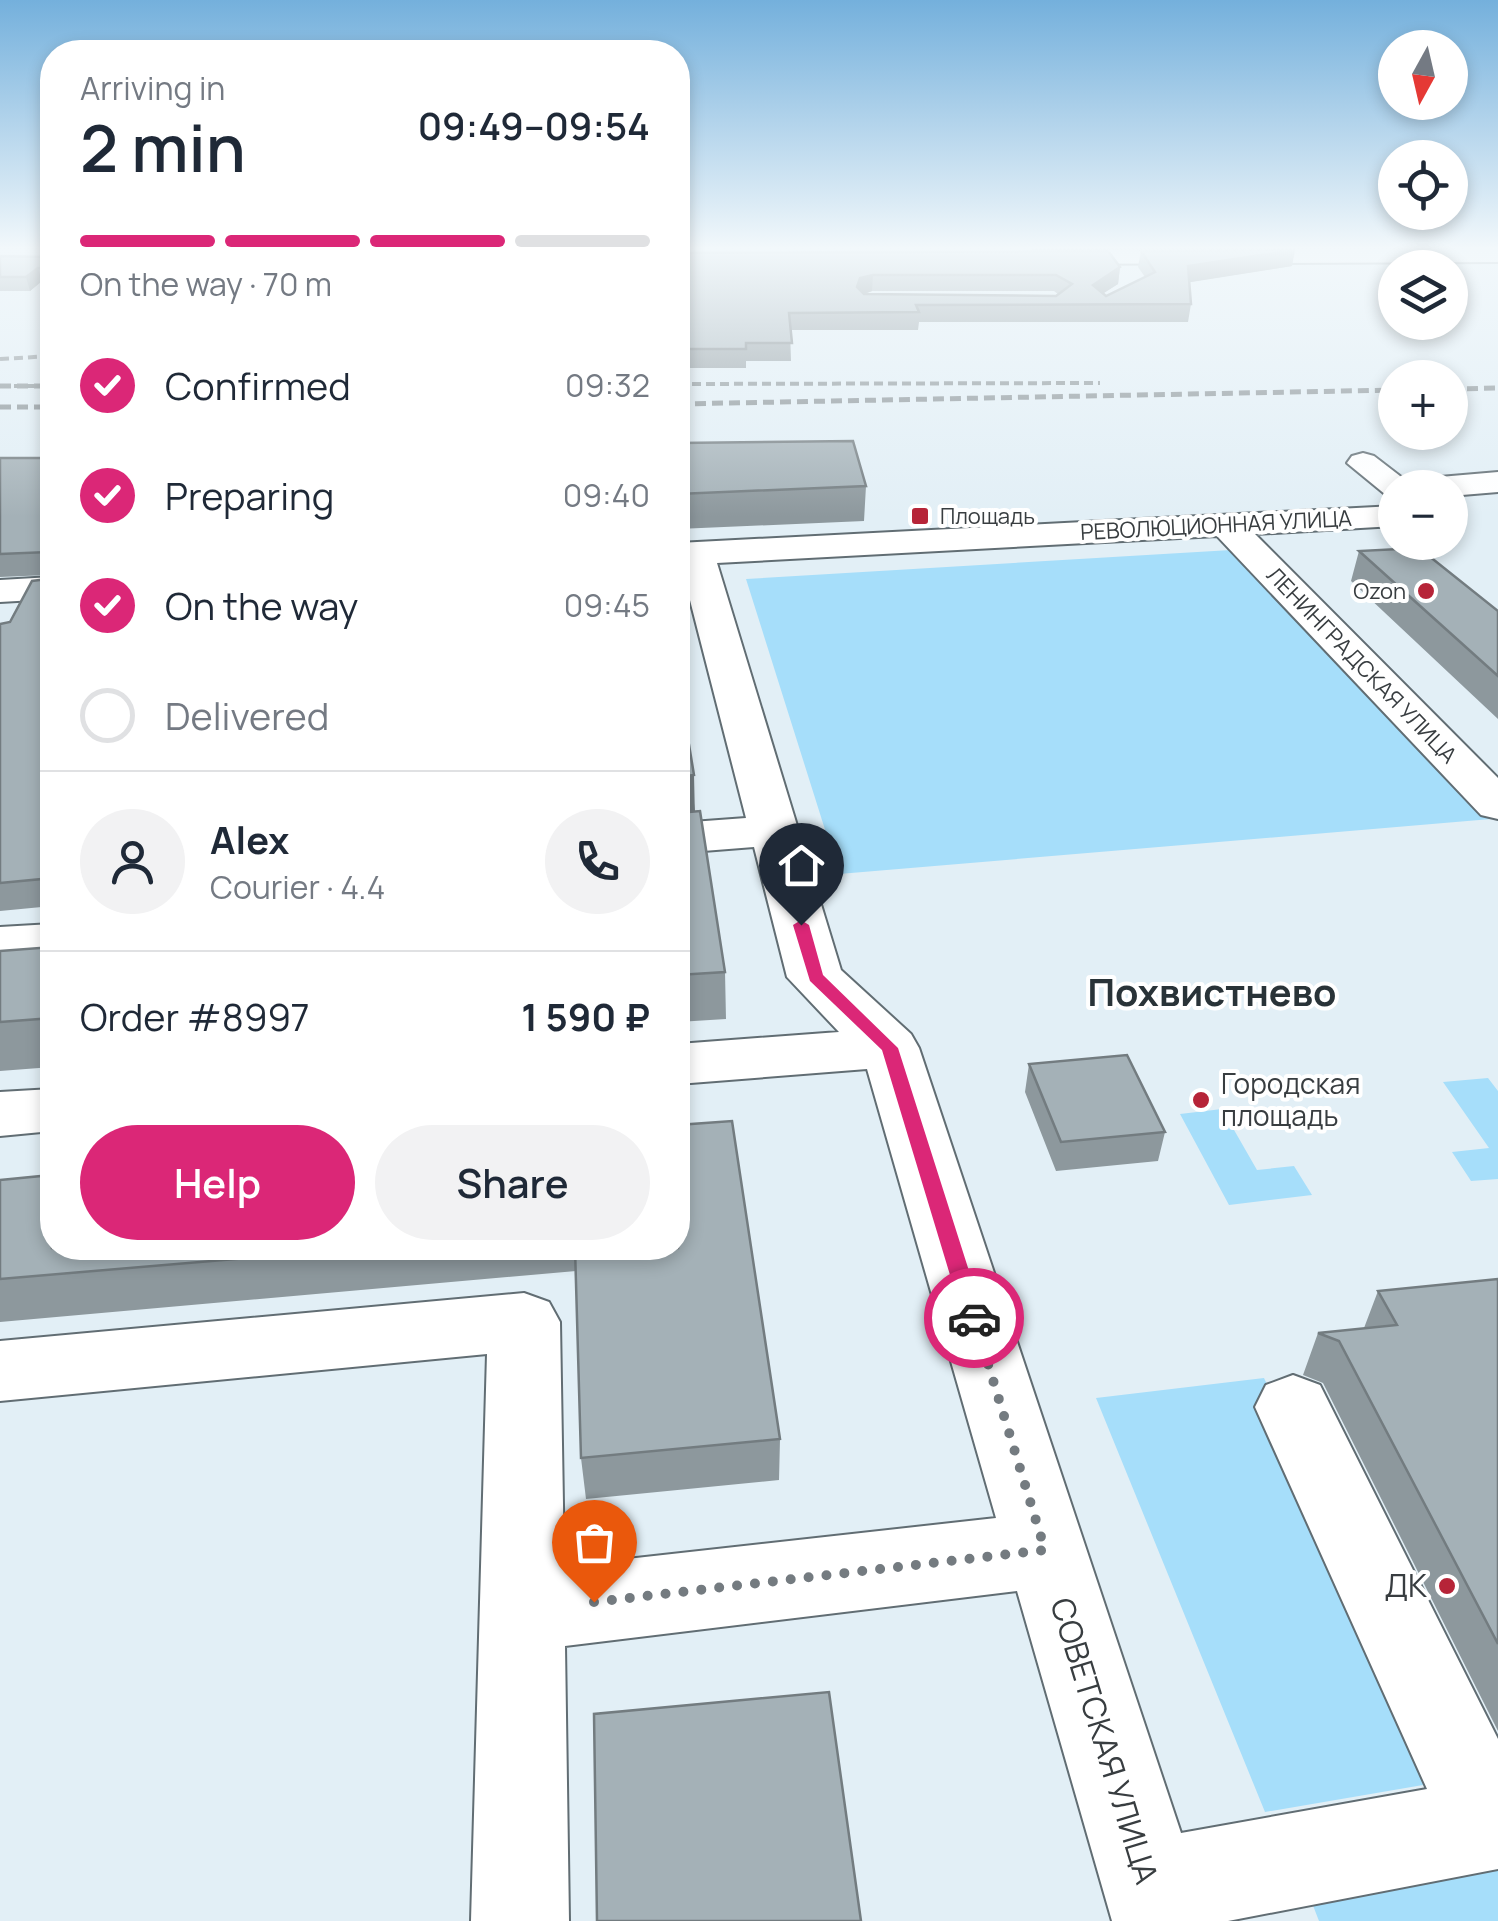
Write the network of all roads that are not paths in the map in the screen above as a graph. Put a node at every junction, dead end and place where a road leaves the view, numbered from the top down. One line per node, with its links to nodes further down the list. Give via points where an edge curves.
1 (1363, 463): 2 (street)
2 (1378, 474)
3 (1498, 482): 4 (street)
4 (1468, 485)
5 (1498, 510): 6 (street)
6 (1468, 512)
7 (1378, 517): 8 (street, РЕВОЛЮЦИОННАЯ УЛИЦА)
8 (1225, 524): 9 (street, РЕВОЛЮЦИОННАЯ УЛИЦА); 13 (street, ЛЕНИНГРАДСКАЯ УЛИЦА)
9 (690, 554)
10 (690, 563): 15 (street, СОВЕТСКАЯ УЛИЦА)
11 (25, 590): 12 (street)
12 (0, 635)
13 (1476, 757): 14 (street, ЛЕНИНГРАДСКАЯ УЛИЦА)
14 (1498, 805)
15 (775, 831): 16 (street); 19 (street, СОВЕТСКАЯ УЛИЦА, via 816,977)
16 (690, 837)
17 (40, 941): 18 (street)
18 (0, 943)
19 (890, 1048): 20 (street); 25 (street, СОВЕТСКАЯ УЛИЦА)
20 (690, 1063)
21 (40, 1111): 22 (street)
22 (0, 1114)
23 (0, 1371): 26 (street, via 524,1322)
24 (1293, 1407): 27 (street, via 1491,1825)
25 (1045, 1550): 26 (street); 27 (street, СОВЕТСКАЯ УЛИЦА)
26 (522, 1611): 28 (street)
27 (1155, 1904)
28 (520, 1921)

